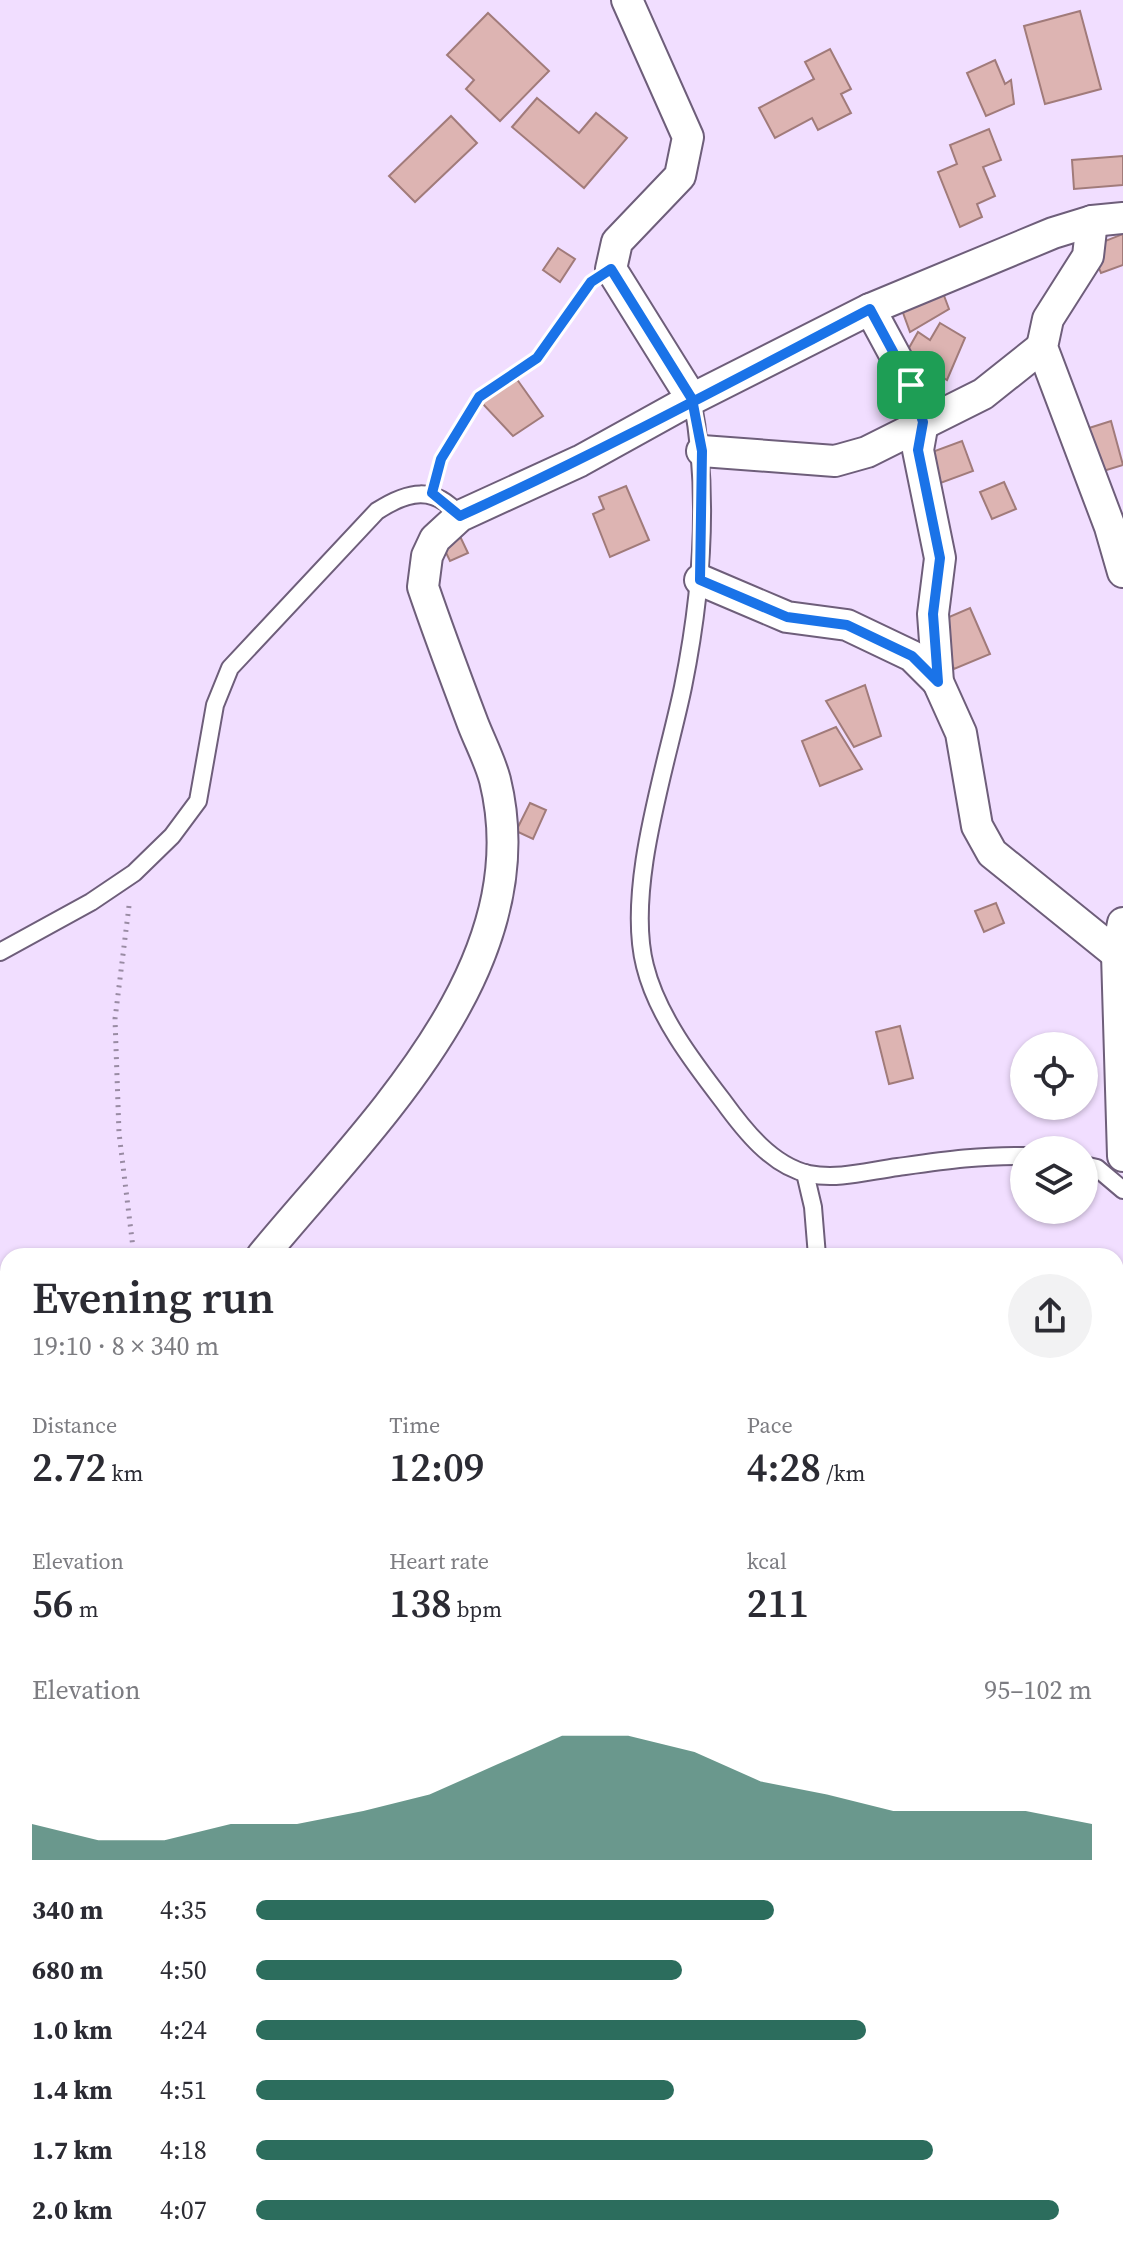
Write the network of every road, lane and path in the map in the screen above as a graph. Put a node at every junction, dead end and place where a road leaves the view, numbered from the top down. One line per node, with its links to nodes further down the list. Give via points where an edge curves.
1 (627, 0): 4 (street, via 688,137 680,176 617,242)
2 (1123, 218): 3 (street)
3 (1092, 221): 5 (street); 6 (street, via 1088,256 1048,319)
4 (611, 269): 7 (street); 10 (path, via 591,282 537,358 479,397 441,459)
5 (870, 309): 7 (street); 8 (street, via 911,385)
6 (1042, 347): 8 (street, via 983,394); 12 (street)
7 (692, 399): 9 (lane); 11 (street, via 580,461)
8 (923, 422): 9 (street, via 867,452 835,461); 14 (street, via 918,450 940,558 933,614)
9 (702, 451): 13 (lane)
10 (432, 493): 11 (lane); 15 (lane, via 396,499 377,511 230,668 215,705 198,801)
11 (460, 516): 25 (street, via 435,539 423,587 495,780 500,866 492,911 455,1009 430,1051)
12 (1123, 572)
13 (700, 580): 14 (street, via 787,617 847,625 912,656); 22 (lane, via 684,684 650,835 641,908 644,966 691,1058 730,1111 775,1160)
14 (938, 682): 18 (street, via 961,733 977,826 992,853)
15 (134, 873): 17 (lane); 24 (path, via 115,1019 119,1133)
16 (1123, 923): 18 (street)
17 (0, 952)
18 (1117, 954): 20 (street)
19 (1010, 1156): 22 (lane, via 978,1155 831,1177)
20 (1123, 1156)
21 (1098, 1169): 23 (lane)
22 (805, 1173): 26 (lane)
23 (1123, 1190)
24 (133, 1248)
25 (269, 1248)
26 (816, 1248)

